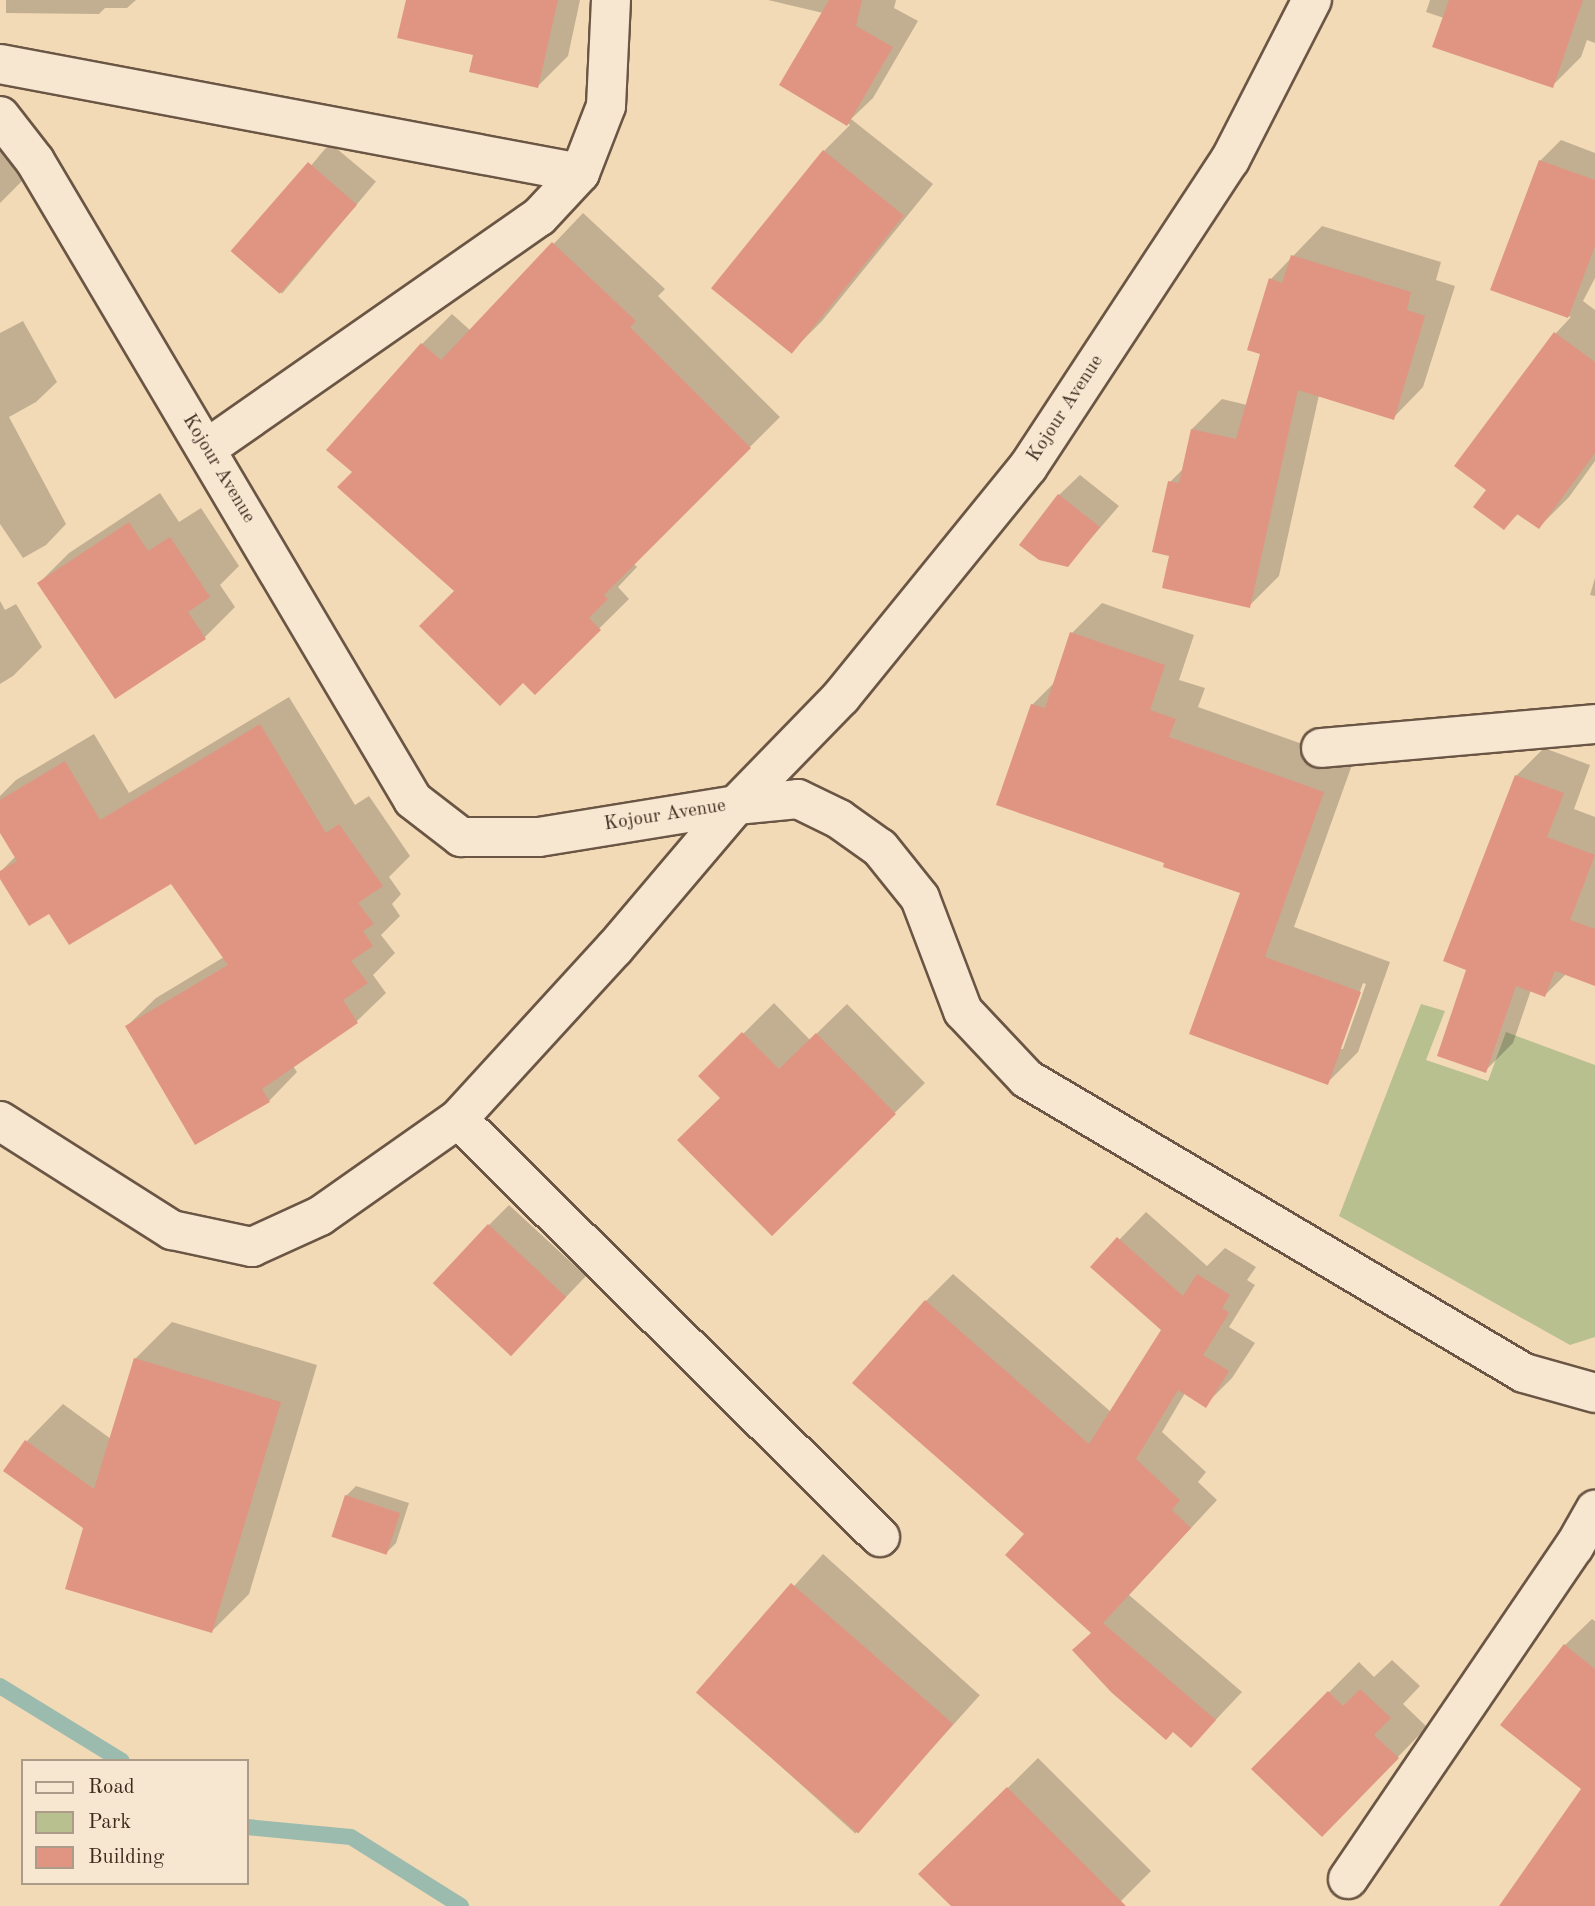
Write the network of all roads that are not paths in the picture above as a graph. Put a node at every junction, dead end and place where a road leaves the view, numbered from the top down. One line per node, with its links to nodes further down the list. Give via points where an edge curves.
1 (611, 0): 5 (street, via 606,106)
2 (1312, 0): 9 (street, Kojour Avenue, via 1230,160 1028,467 841,697)
3 (0, 64): 5 (street)
4 (0, 116): 6 (street, Kojour Avenue, via 35,161)
5 (580, 173): 6 (street, via 539,217)
6 (206, 449): 9 (street, Kojour Avenue, via 413,800 461,837 539,837)
7 (1595, 724): 8 (street)
8 (1321, 748)
9 (736, 805): 10 (street, via 614,949); 12 (street, via 798,799 839,819 880,848 920,898 963,1011 1027,1079 1524,1373)
10 (458, 1119): 11 (street, via 320,1216 252,1247 172,1230); 14 (street)
11 (0, 1121)
12 (1595, 1393)
13 (1595, 1510): 15 (street)
14 (880, 1537)
15 (1585, 1556): 16 (street)
16 (1348, 1879)

